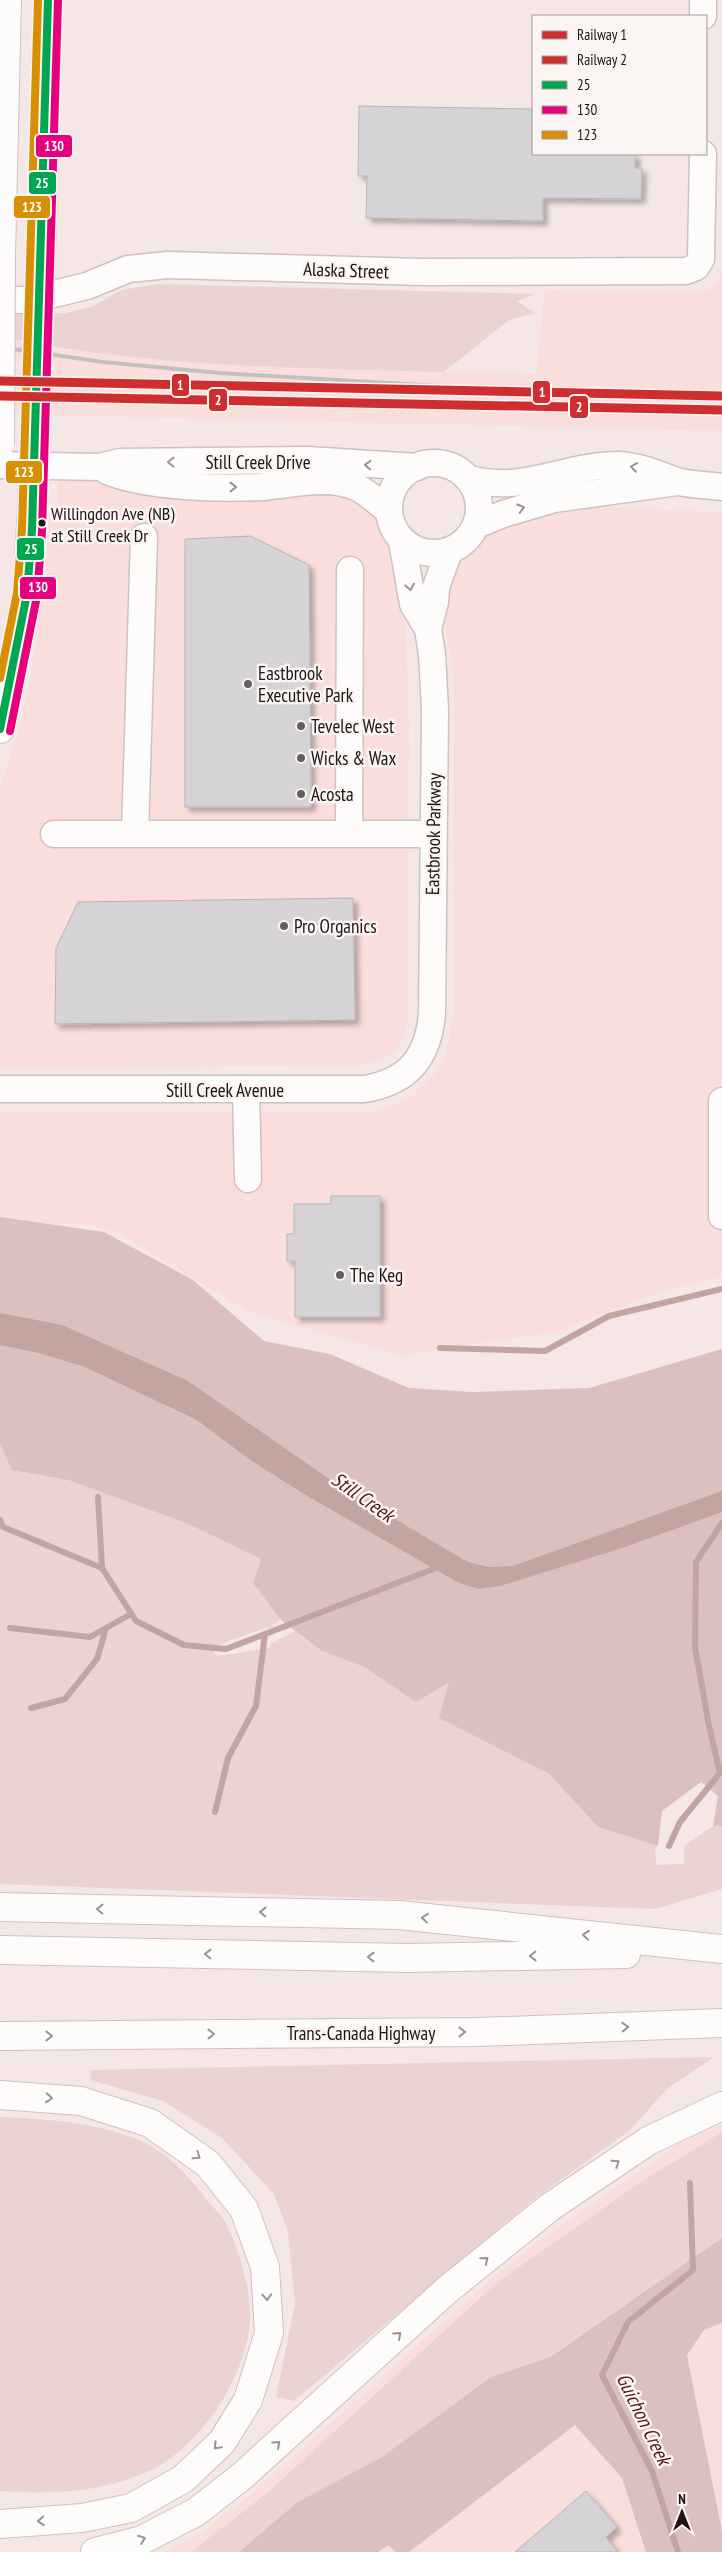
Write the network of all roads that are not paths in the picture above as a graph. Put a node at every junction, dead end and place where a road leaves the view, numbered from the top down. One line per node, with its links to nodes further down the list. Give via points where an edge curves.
1 (7, 0): 7 (main road, bridge)
2 (48, 0): 21 (main road, bridge, via 27,594)
3 (703, 0): 4 (street)
4 (703, 15)
5 (709, 162): 6 (street, Alaska Street, via 701,259 696,267 686,271 423,272 144,266 79,288 28,300)
6 (0, 300)
7 (0, 444)
8 (0, 465): 9 (street, Still Creek Drive)
9 (99, 467): 10 (street, Still Creek Drive, one-way to 9, via 308,460 120,462); 14 (street, Still Creek Drive, one-way to 14, via 124,478 222,487 335,482 358,488)
10 (417, 467): 11 (street, Still Creek Drive, via 438,463 459,471); 14 (street, via 399,480 393,489)
11 (467, 478): 12 (street, Still Creek Drive, one-way to 11, via 645,468 620,465 577,468 515,484); 15 (street, via 479,500)
12 (680, 482): 13 (street, Still Creek Drive); 15 (street, Still Creek Drive, one-way to 12, via 554,499)
13 (722, 487)
14 (389, 512): 17 (street, via 392,528)
15 (476, 525): 18 (street, Still Creek Drive, via 465,541)
16 (144, 537): 23 (street)
17 (402, 541): 18 (street, via 424,553); 20 (street, Eastbrook Parkway, one-way to 20, via 413,604)
18 (449, 551): 20 (street, Eastbrook Parkway, via 436,587)
19 (350, 570): 24 (street)
20 (428, 629): 25 (street, Eastbrook Parkway, via 434,710)
21 (0, 729)
22 (54, 834): 23 (street)
23 (135, 834): 24 (street)
24 (349, 834): 25 (street)
25 (433, 834): 26 (street, Eastbrook Parkway, via 432,1014)
26 (428, 1040): 28 (street, Still Creek Avenue, via 410,1069 376,1087)
27 (0, 1089): 28 (street, Still Creek Avenue)
28 (246, 1090): 30 (street)
29 (722, 1101): 31 (street)
30 (248, 1179)
31 (722, 1216)
32 (0, 1907): 34 (main road, one-way to 32, via 400,1915)
33 (0, 1950): 34 (main road, one-way to 33, via 407,1958)
34 (722, 1951)
35 (722, 2023): 36 (main road, Trans-Canada Highway, one-way to 35, via 478,2032)
36 (0, 2036)
37 (0, 2095): 39 (main road, one-way to 39, via 81,2101 150,2124 208,2164 244,2209 265,2267 270,2333 248,2400 222,2442 183,2479 131,2508 82,2518)
38 (722, 2106): 40 (main road, one-way to 38, via 142,2540 196,2512 241,2476 447,2290 550,2207 648,2141)
39 (0, 2524)
40 (95, 2552)

